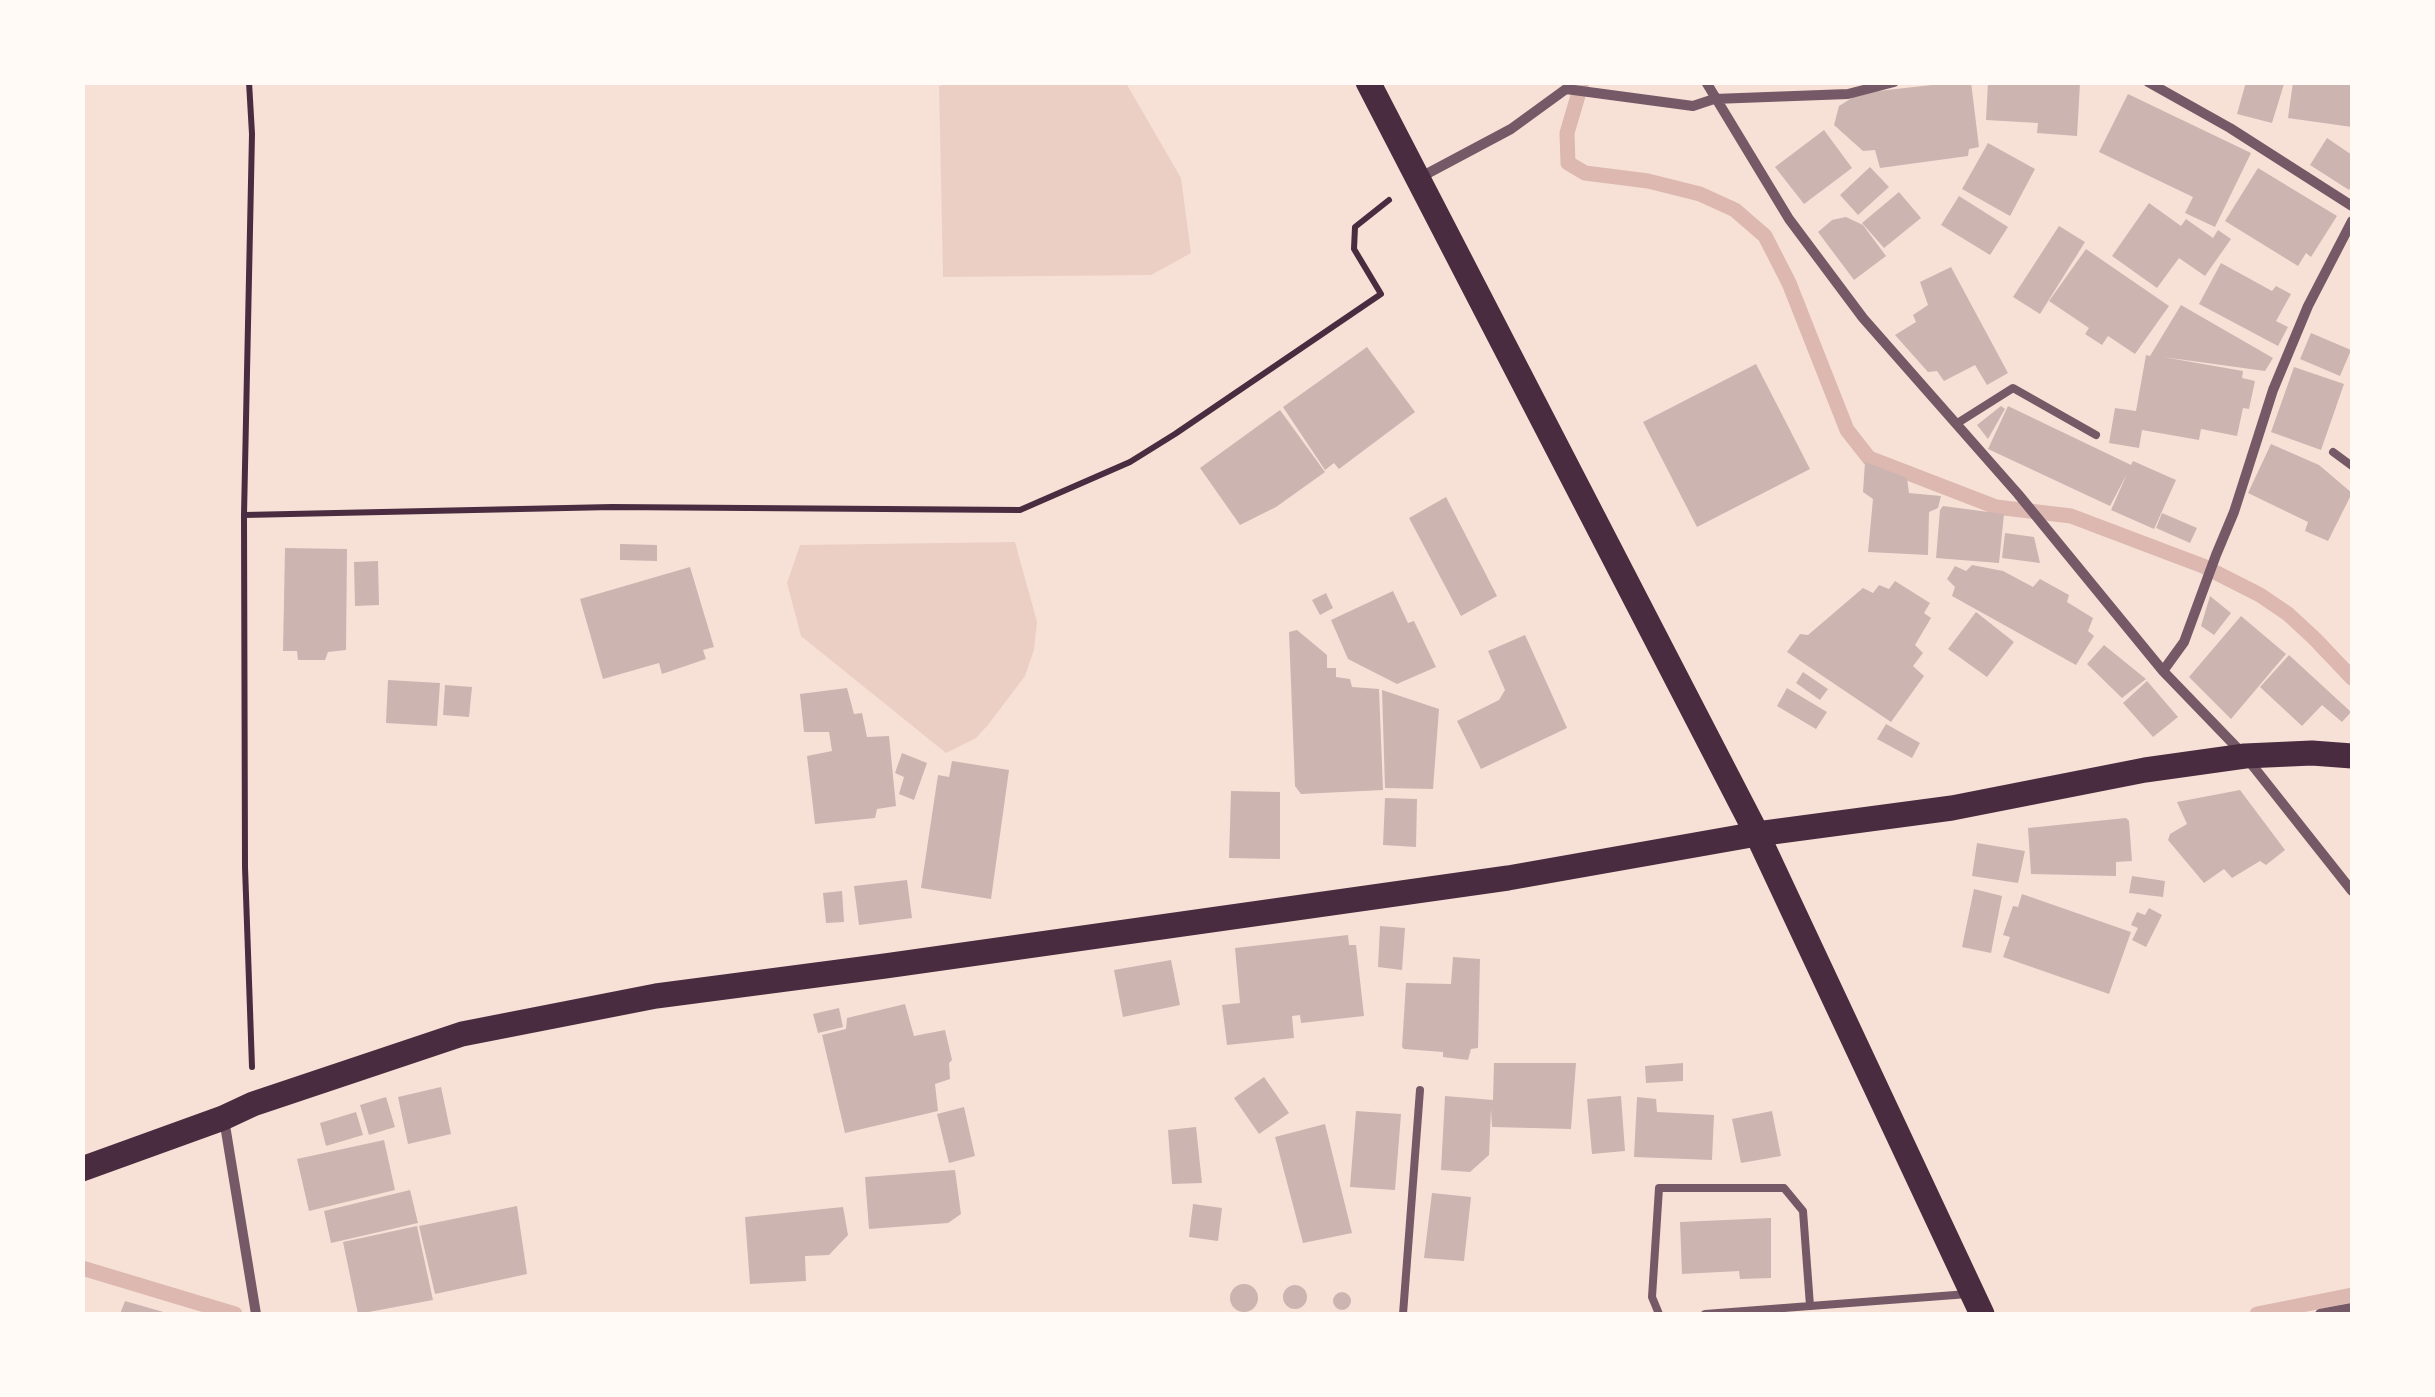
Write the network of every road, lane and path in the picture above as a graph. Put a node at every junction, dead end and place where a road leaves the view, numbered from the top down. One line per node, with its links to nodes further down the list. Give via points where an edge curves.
1 (249, 82): 14 (path)
2 (1368, 82): 7 (main road)
3 (1706, 82): 6 (street)
4 (1894, 82): 6 (street, via 1848,94)
5 (2148, 82): 8 (street)
6 (1714, 99): 7 (street, via 1694,106 1566,89 1511,129); 10 (street, via 1799,233)
7 (1418, 178): 14 (path, via 1354,227 1354,250 1381,294 1130,462 1020,510); 18 (main road)
8 (2352, 206)
9 (2352, 222): 15 (street, via 2272,390 2184,642)
10 (1956, 424): 11 (lane, via 2013,388); 15 (street)
11 (2096, 435)
12 (2333, 452): 13 (lane)
13 (2352, 466)
14 (244, 515): 21 (path)
15 (2162, 671): 16 (street)
16 (2246, 756): 17 (main road); 18 (main road, via 1952,808); 19 (street)
17 (2352, 756)
18 (1756, 834): 21 (main road, via 1508,878 656,996 462,1034); 24 (main road)
19 (2352, 891)
20 (1420, 1090): 28 (lane)
21 (254, 1104): 22 (main road)
22 (224, 1118): 23 (main road); 27 (street)
23 (82, 1169)
24 (1977, 1304): 25 (lane)
25 (1810, 1306): 29 (lane, via 1803,1211 1784,1188 1659,1188 1652,1298); 30 (lane)
26 (2352, 1308): 31 (street)
27 (256, 1310)
28 (1402, 1314)
29 (1659, 1314)
30 (1706, 1314)
31 (2320, 1314)

